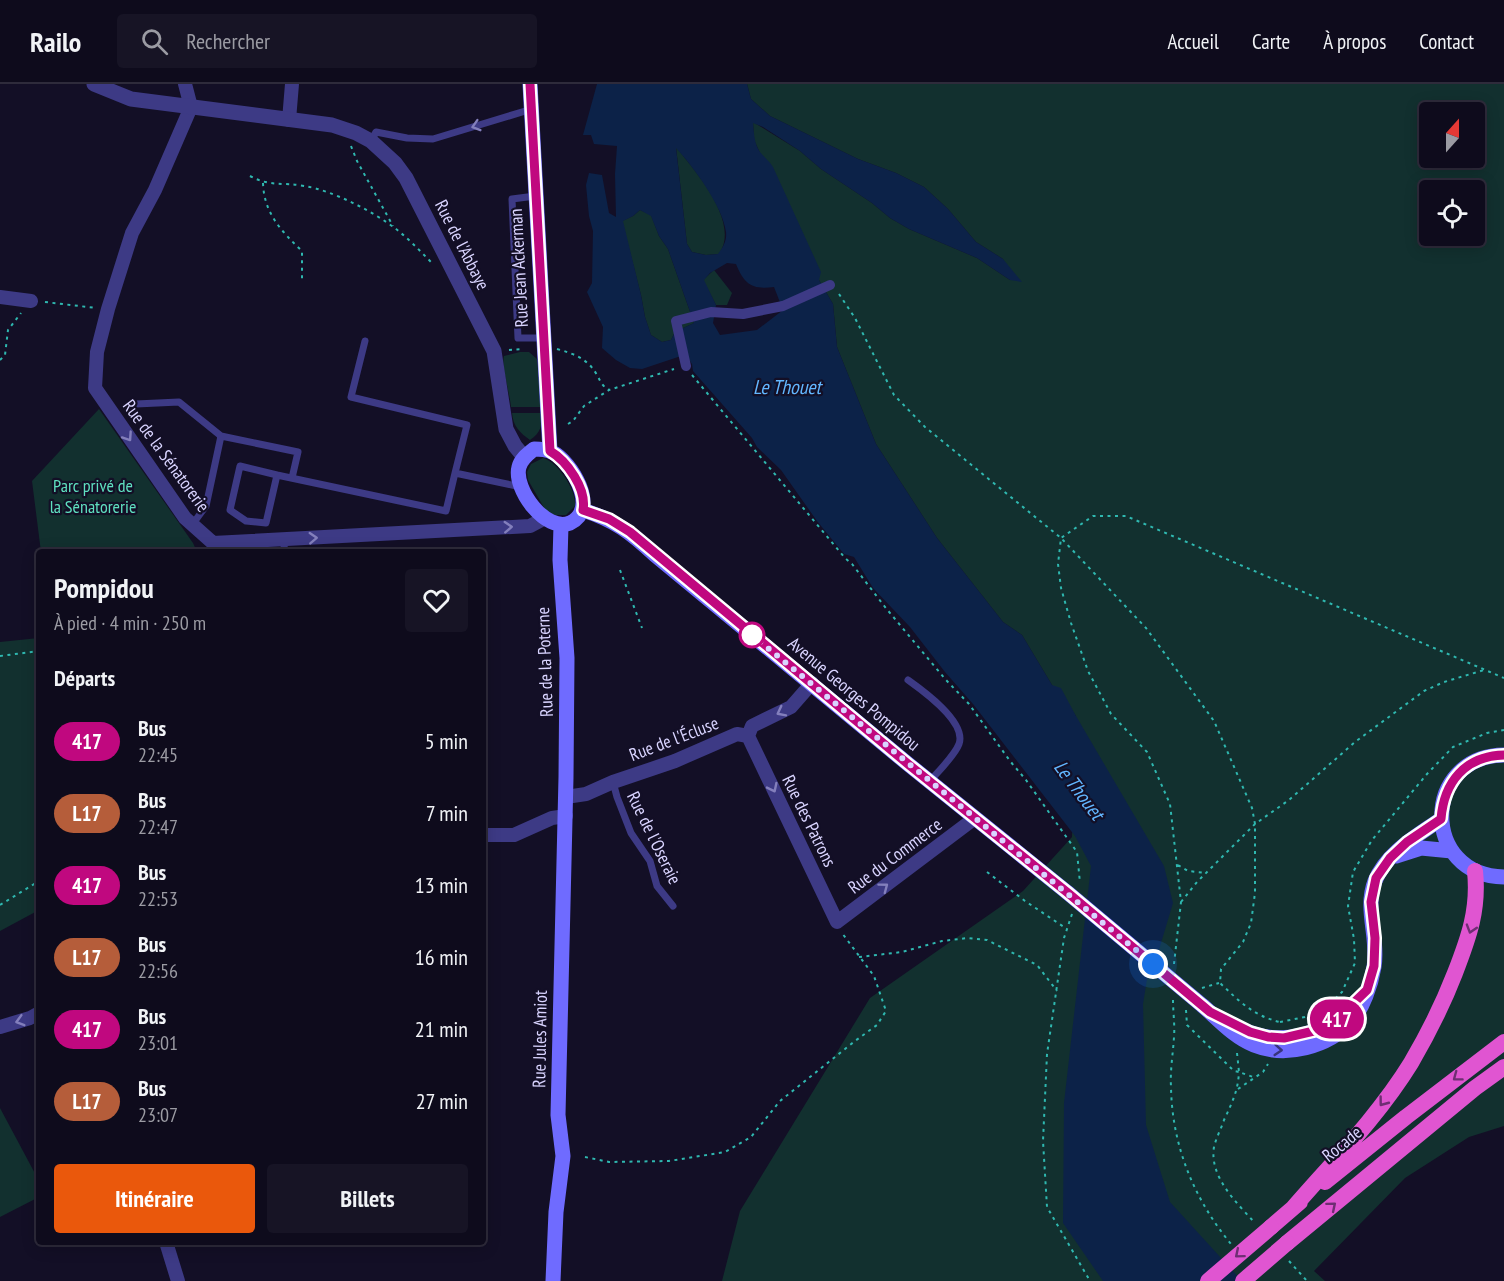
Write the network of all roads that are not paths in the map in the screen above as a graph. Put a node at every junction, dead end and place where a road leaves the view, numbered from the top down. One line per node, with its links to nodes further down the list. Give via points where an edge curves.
1 (94, 84): 5 (street, via 131,99)
2 (185, 84): 5 (street)
3 (291, 84): 7 (street)
4 (530, 84): 6 (main road, Rue Jean Ackerman)
5 (191, 107): 7 (street, Rue de l'Abbaye); 26 (street, Rue de la Sénatorerie, one-way to 26, via 132,233 97,352 95,388)
6 (532, 109): 8 (lane, one-way to 8, via 433,139 376,132); 9 (main road, Rue Jean Ackerman)
7 (289, 120): 8 (street, Rue de l'Abbaye, via 332,125)
8 (371, 141): 19 (street, Rue de l'Abbaye, via 406,178 494,351 506,429)
9 (535, 196): 14 (main road, Rue Jean Ackerman); 14 (lane, via 512,199 517,327 518,338)
10 (830, 285): 15 (street, via 783,306 743,314 711,312 676,321)
11 (0, 297): 12 (street)
12 (31, 301)
13 (365, 341): 20 (lane, via 351,397 467,424)
14 (543, 343): 18 (main road, Rue Jean Ackerman)
15 (686, 366)
16 (136, 404): 17 (lane, via 179,402)
17 (221, 436): 22 (lane, via 298,452); 26 (lane, via 206,506)
18 (550, 451): 19 (main road, via 534,449); 24 (main road, via 572,473 583,498)
19 (524, 457): 23 (main road, via 519,466)
20 (456, 473): 22 (lane, via 446,511); 23 (lane)
21 (278, 475): 21 (lane, via 266,523 246,521 230,510 240,466); 22 (lane)
22 (292, 478)
23 (521, 488): 25 (main road)
24 (583, 510): 27 (main road, via 575,520); 30 (main road, Avenue Georges Pompidou, via 630,532)
25 (544, 518): 27 (main road); 28 (street, Rue de la Sénatorerie, one-way to 25, via 530,526)
26 (192, 525): 28 (street, Rue de la Sénatorerie, via 213,543)
27 (561, 525): 35 (main road, Rue de la Poterne, via 567,658)
28 (284, 546)
29 (908, 680): 34 (lane, via 956,724 960,737 959,745)
30 (812, 683): 31 (street, Rue de l'Écluse, one-way to 31, via 791,707 752,726); 34 (main road, Avenue Georges Pompidou)
31 (748, 736): 33 (street, Rue de l'Écluse, via 737,734); 45 (street, Rue des Patrons, one-way to 45)
32 (1501, 753): 38 (main road, via 1467,766 1456,776 1442,803)
33 (614, 782): 35 (street, Rue de l'Écluse, via 586,794); 44 (lane, Rue de l'Oseraie, via 631,833 650,861 657,886)
34 (930, 782): 37 (main road, Avenue Georges Pompidou)
35 (566, 797): 36 (main road, Rue Jules Amiot)
36 (566, 816): 39 (street, via 514,834); 55 (main road, Rue Jules Amiot, via 558,1115 563,1156)
37 (975, 818): 41 (main road, Avenue Georges Pompidou, bridge, via 1207,1009 1275,1044 1325,1027 1367,990 1375,952 1372,890); 45 (street, Rue du Commerce, one-way to 37)
38 (1441, 819): 40 (main road); 41 (main road)
39 (486, 835)
40 (1452, 851): 41 (main road, via 1421,848); 42 (main road)
41 (1390, 858)
42 (1475, 871): 43 (main road); 52 (highway, one-way to 52, via 1473,923 1430,1030 1377,1110)
43 (1504, 877)
44 (673, 906)
45 (837, 922)
46 (36, 1015): 47 (street, one-way to 47)
47 (0, 1027)
48 (1504, 1042): 52 (highway, Rocade, one-way to 52)
49 (1504, 1067): 51 (highway)
50 (1504, 1078): 51 (highway)
51 (1475, 1088): 57 (highway, one-way to 51, bridge, via 1286,1250)
52 (1293, 1208): 56 (highway, Rocade, one-way to 56, bridge, via 1263,1225)
53 (167, 1245): 54 (street)
54 (178, 1281)
55 (553, 1281)
56 (1208, 1281)
57 (1243, 1281)

